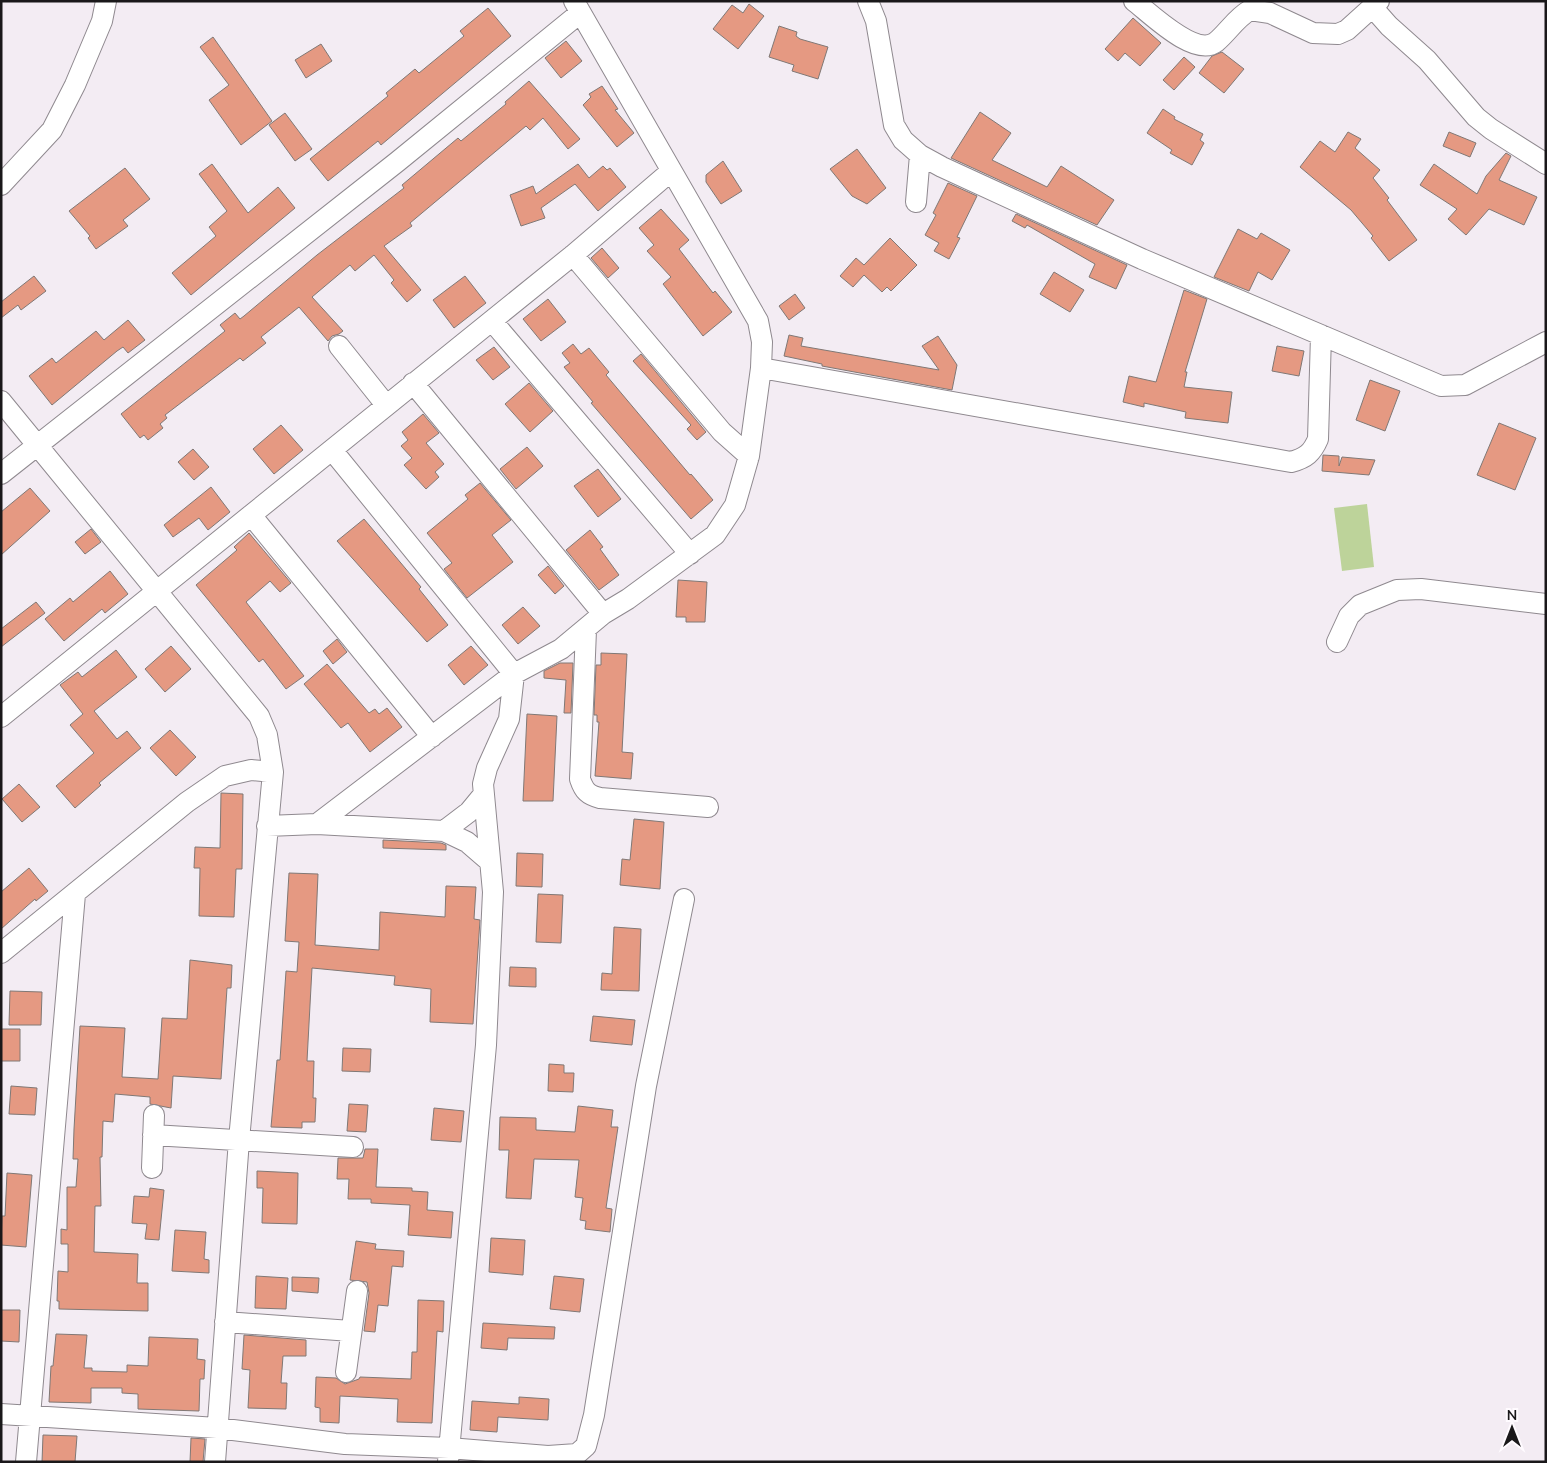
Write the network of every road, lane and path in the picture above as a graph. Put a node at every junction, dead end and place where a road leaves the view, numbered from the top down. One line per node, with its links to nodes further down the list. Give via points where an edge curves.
1 (106, 1): 9 (street, via 102,21 52,130)
2 (868, 1): 6 (street, via 876,21 894,125 903,140)
3 (1134, 1): 4 (street, via 1186,40 1205,47 1214,43 1250,10 1270,13 1313,33 1328,35 1347,30)
4 (1377, 5): 7 (street, via 1389,26 1427,60 1476,117 1490,130)
5 (577, 7): 8 (street); 20 (street, via 397,162)
6 (920, 155): 10 (street); 13 (street, via 1142,259)
7 (1546, 164)
8 (670, 172): 11 (street); 16 (street, via 758,321 762,342)
9 (1, 185)
10 (916, 202)
11 (573, 255): 12 (street); 22 (street, via 722,432)
12 (492, 321): 17 (street); 25 (street)
13 (1320, 335): 14 (street, via 1441,386 1453,387 1465,385); 16 (street, via 1318,439 1313,450 1291,462)
14 (1546, 342)
15 (339, 346): 19 (street)
16 (761, 368): 22 (street)
17 (413, 384): 19 (street); 28 (street)
18 (1, 401): 20 (street)
19 (386, 405): 21 (street)
20 (37, 444): 23 (street); 26 (street)
21 (332, 450): 24 (street); 31 (street)
22 (749, 456): 25 (street, via 736,505 715,535)
23 (1, 474)
24 (251, 515): 26 (street); 33 (street)
25 (690, 554): 28 (street)
26 (157, 590): 32 (street); 34 (street, via 259,716 267,735)
27 (1546, 604): 30 (street, via 1420,589 1397,590 1360,605 1349,616)
28 (603, 614): 29 (street)
29 (586, 630): 31 (street, via 561,649); 36 (street, via 580,779 584,789 591,796 600,798)
30 (1337, 642)
31 (514, 674): 33 (street); 35 (street, via 509,719 487,768)
32 (1, 717)
33 (432, 737): 37 (street)
34 (274, 772): 38 (street); 41 (street, via 252,770 225,776 187,802)
35 (483, 795): 39 (street, via 470,812); 40 (street)
36 (708, 807)
37 (317, 824): 38 (street); 39 (street)
38 (267, 826): 46 (street)
39 (444, 831): 40 (street, via 466,842)
40 (489, 862): 56 (street, via 492,892 486,1045)
41 (74, 894): 43 (street); 54 (street)
42 (684, 899): 56 (street, via 646,1086 594,1415 586,1446 572,1456)
43 (1, 953)
44 (154, 1115): 45 (street)
45 (153, 1135): 46 (street); 48 (street)
46 (239, 1140): 47 (street); 50 (street)
47 (352, 1147)
48 (152, 1168)
49 (357, 1291): 51 (street)
50 (226, 1322): 51 (street); 55 (street)
51 (351, 1331): 52 (street)
52 (346, 1372)
53 (1, 1414): 54 (street)
54 (30, 1417): 55 (street); 57 (street)
55 (217, 1428): 56 (street); 58 (street)
56 (448, 1455)
57 (26, 1462)
58 (215, 1462)

